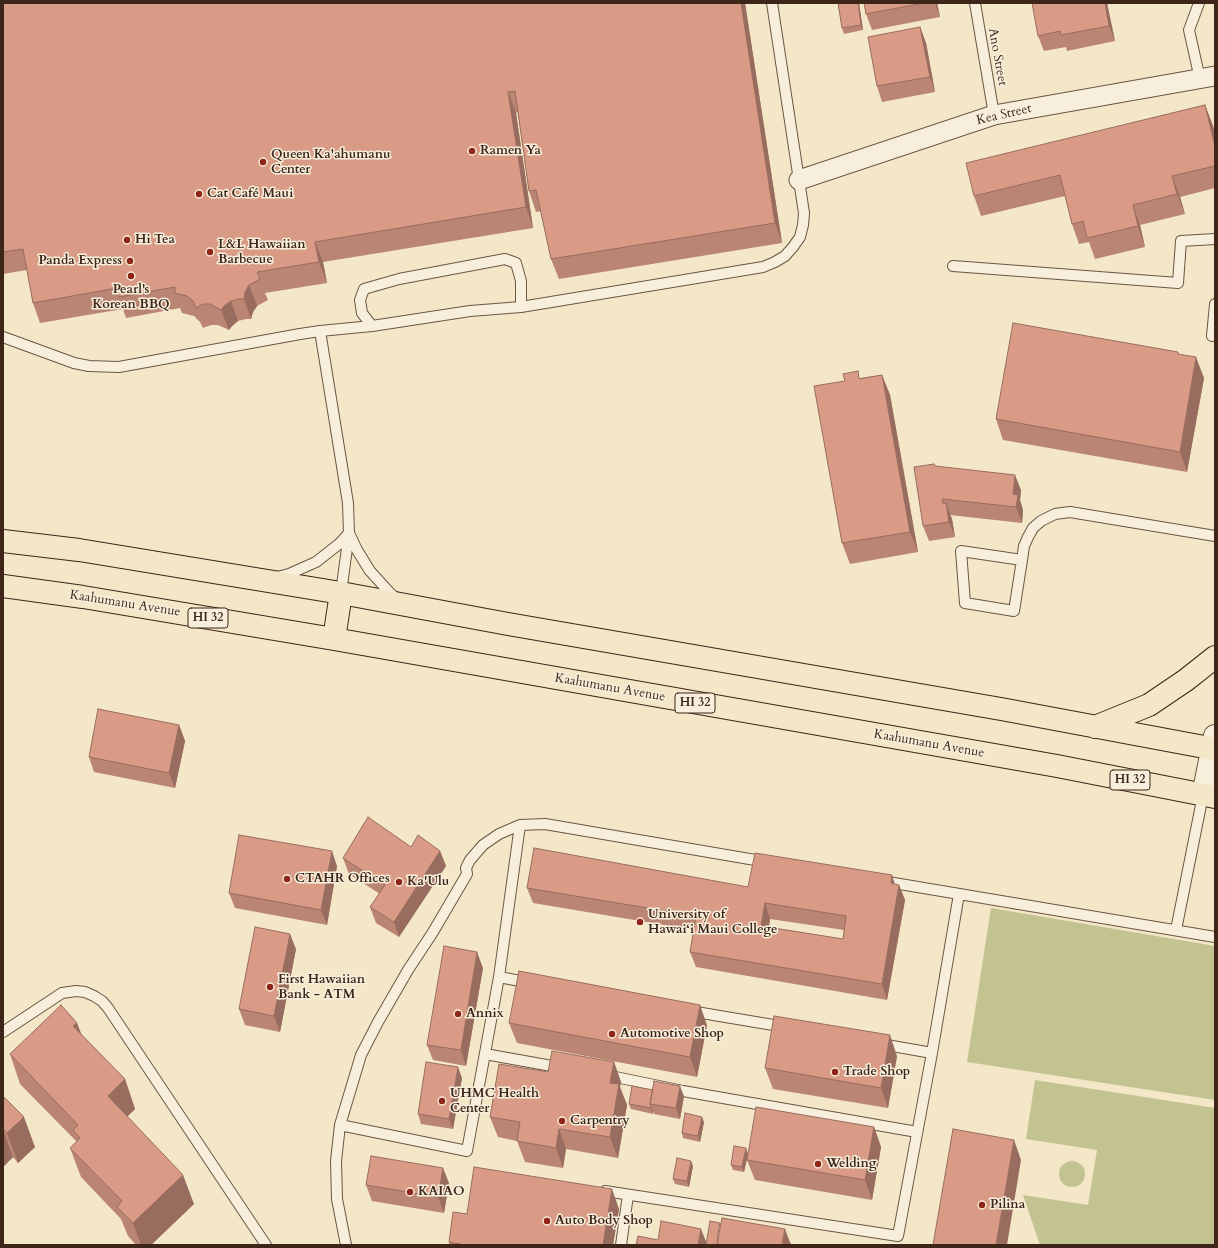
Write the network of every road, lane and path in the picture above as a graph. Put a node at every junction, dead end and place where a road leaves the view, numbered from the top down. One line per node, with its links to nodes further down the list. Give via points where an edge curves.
1 (772, 3): 6 (lane)
2 (975, 3): 5 (lane, Ano Street)
3 (1202, 3): 4 (lane, via 1189,30)
4 (1208, 77): 5 (street, Kea Street)
5 (994, 115): 6 (street, Kea Street)
6 (799, 180): 10 (lane, via 804,213 802,231 793,247 775,262 756,268)
7 (1215, 239): 8 (lane, via 1181,241 1178,283)
8 (953, 266)
9 (1215, 304): 14 (lane)
10 (521, 307): 11 (lane, via 470,311); 11 (lane, via 521,281 516,263 506,259 399,279 364,289 360,300 362,313)
11 (372, 326): 12 (lane)
12 (320, 331): 13 (lane, via 119,367 74,363); 15 (lane, via 348,503)
13 (3, 336)
14 (1212, 336)
15 (349, 534): 19 (lane, via 316,562 289,574); 21 (lane); 22 (lane, via 370,571)
16 (1215, 536): 18 (lane, via 1070,512 1060,513 1045,518 1033,528 1026,542)
17 (3, 541): 19 (main road, via 79,550)
18 (1022, 560): 18 (lane, via 1014,611 965,603 961,551)
19 (260, 580): 21 (main road)
20 (3, 586): 23 (main road, Kaahumanu Avenue / HI 32)
21 (341, 593): 22 (main road); 23 (main road)
22 (403, 605): 25 (main road)
23 (334, 639): 27 (main road, Kaahumanu Avenue / HI 32, via 1049,765)
24 (1215, 657): 25 (main road, via 1148,706)
25 (1095, 727): 26 (main road)
26 (1214, 744): 27 (street)
27 (1209, 796): 32 (lane)
28 (520, 825): 29 (lane, via 545,824); 34 (lane); 44 (lane, via 490,839 470,860 466,868 467,874 408,970 361,1055)
29 (780, 864)
30 (873, 880): 31 (lane)
31 (959, 894): 32 (lane); 40 (lane)
32 (1176, 930): 33 (lane)
33 (1215, 937)
34 (499, 977): 35 (lane); 41 (lane)
35 (539, 984)
36 (683, 1010): 37 (lane)
37 (792, 1029)
38 (3, 1032): 48 (lane, via 62,993 85,992 102,1001)
39 (870, 1042): 40 (lane)
40 (932, 1053): 45 (lane)
41 (485, 1054): 42 (lane); 44 (lane, via 468,1151)
42 (576, 1070)
43 (598, 1074): 45 (lane)
44 (340, 1125): 49 (lane, via 336,1161 337,1199)
45 (917, 1132): 47 (lane, via 898,1236)
46 (605, 1191): 47 (lane)
47 (628, 1196): 50 (lane)
48 (266, 1245)
49 (346, 1245)
50 (621, 1245)

